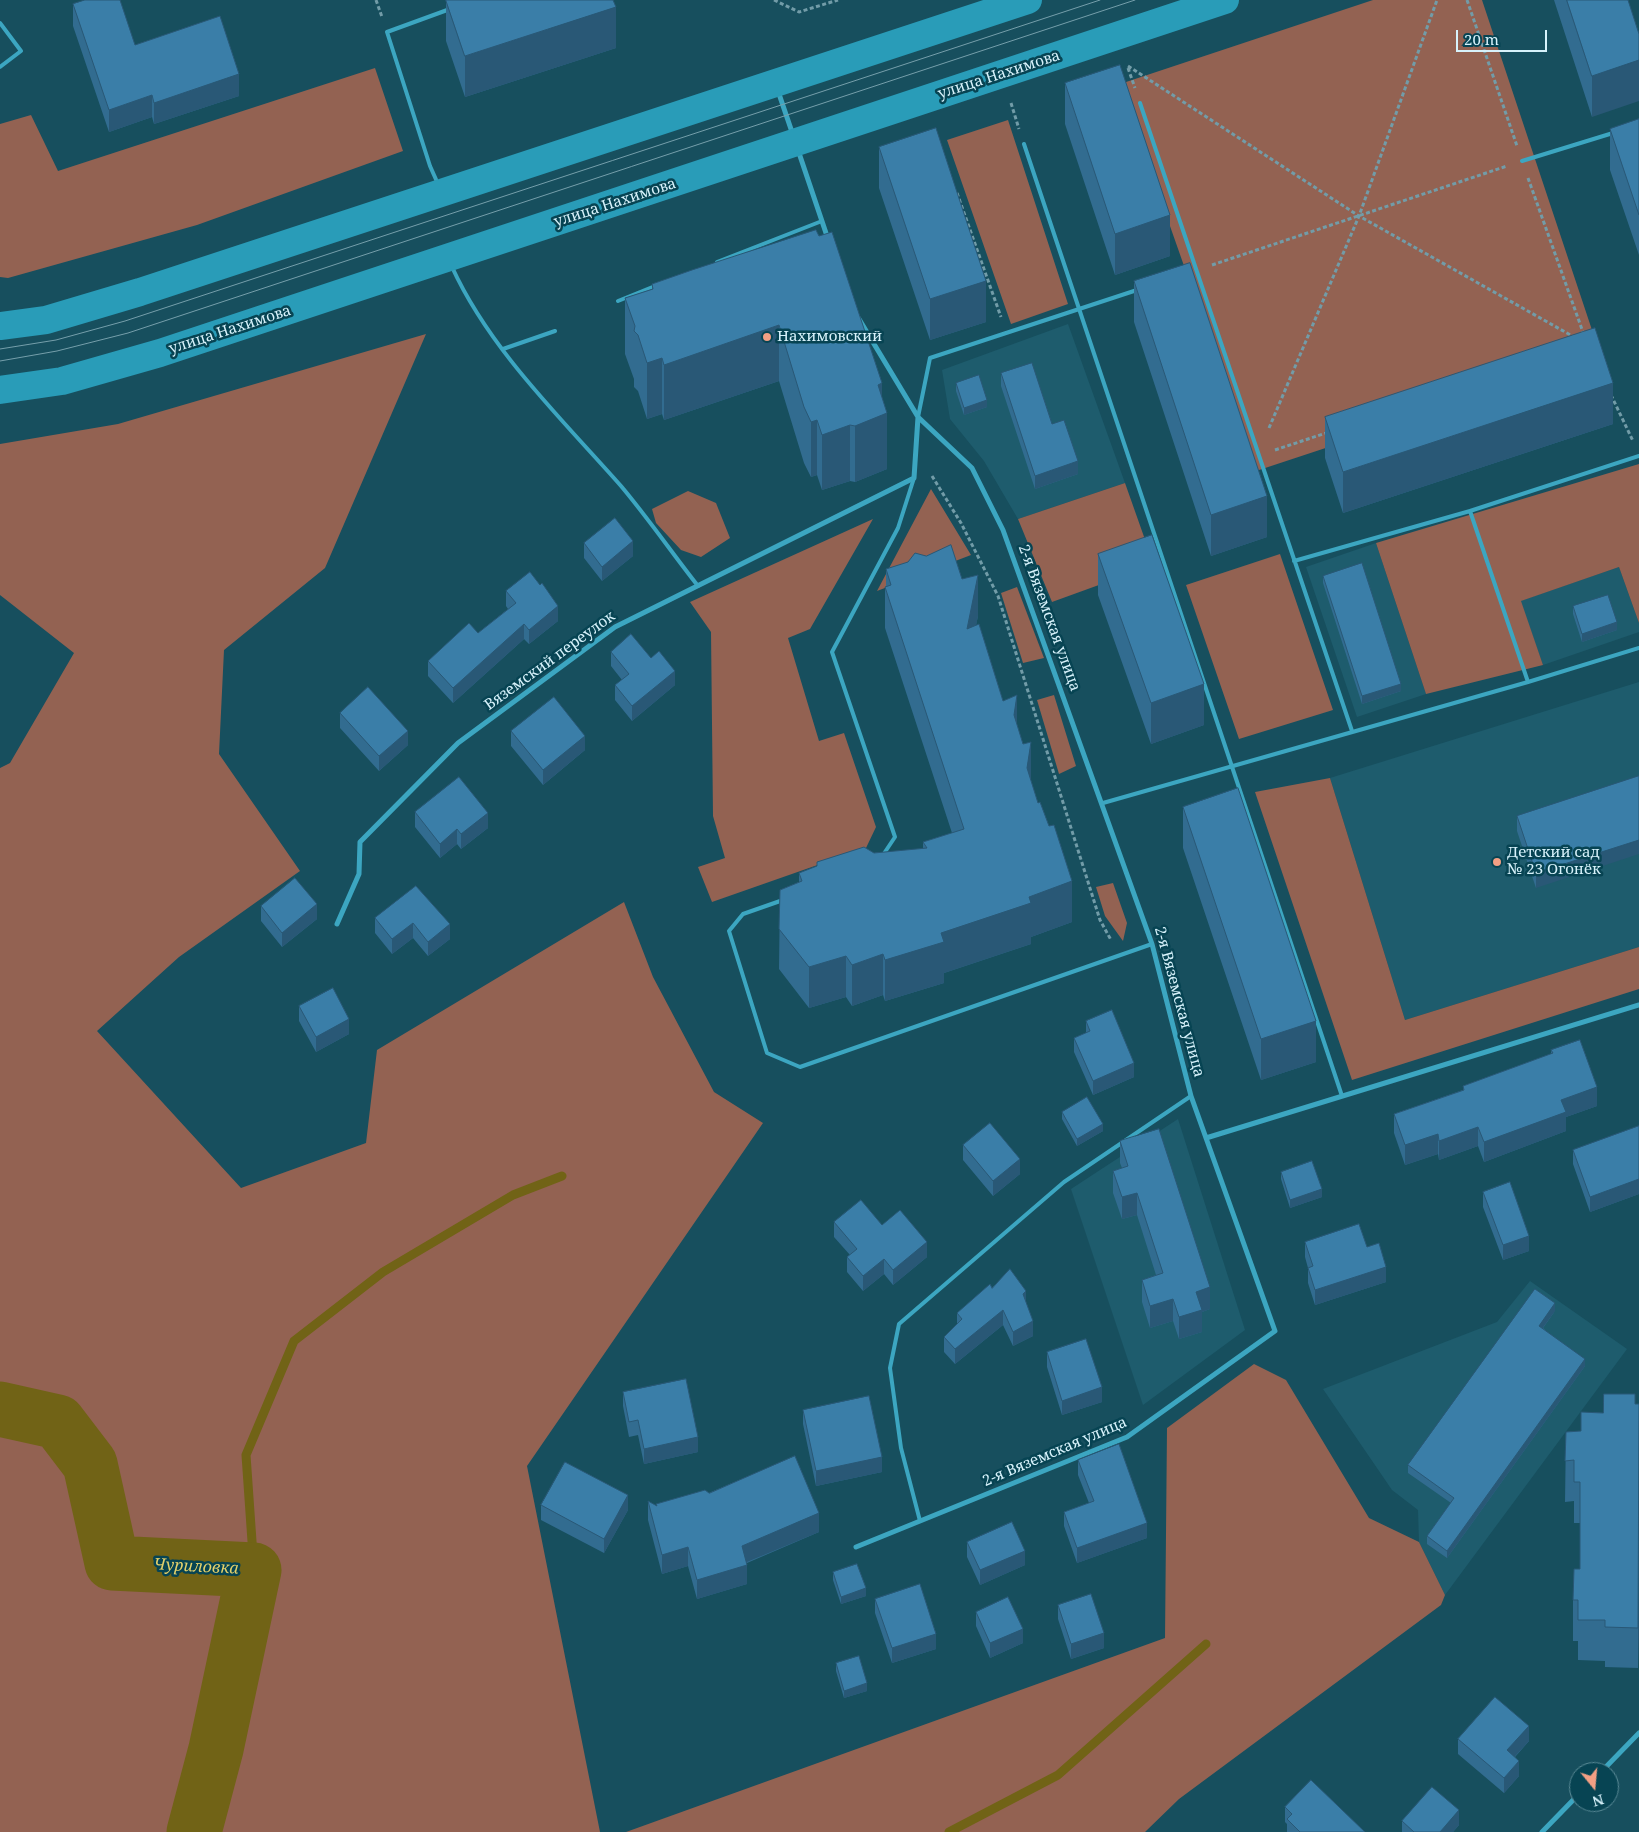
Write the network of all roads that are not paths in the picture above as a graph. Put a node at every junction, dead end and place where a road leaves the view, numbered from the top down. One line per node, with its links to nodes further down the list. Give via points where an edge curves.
1 (1028, 0): 6 (main road)
2 (1225, 0): 9 (main road, улица Нахимова)
3 (459, 6): 12 (lane, via 386,32)
4 (0, 23): 5 (lane, via 21,52)
5 (0, 67)
6 (776, 83): 9 (street); 12 (main road)
7 (1140, 102): 17 (lane)
8 (1621, 130): 11 (lane)
9 (796, 142): 13 (street); 15 (main road, улица Нахимова)
10 (1024, 144): 22 (lane)
11 (1522, 162)
12 (442, 193): 24 (main road, via 131,295 46,320)
13 (822, 221): 14 (street); 16 (lane)
14 (832, 249)
15 (448, 258): 26 (lane, via 461,286); 27 (main road, улица Нахимова, via 160,354 62,381)
16 (711, 265)
17 (1196, 270): 18 (lane); 32 (lane)
18 (1187, 273)
19 (664, 283): 21 (lane)
20 (1141, 288): 22 (lane)
21 (618, 301)
22 (1078, 309): 28 (lane, via 930,358); 37 (lane)
23 (856, 313): 28 (street, 2-я Вяземская улица)
24 (0, 326)
25 (555, 331): 26 (lane)
26 (503, 349): 33 (lane, via 622,488)
27 (0, 390)
28 (918, 418): 30 (street); 38 (street, 2-я Вяземская улица, via 972,468 1003,530)
29 (1639, 456): 31 (lane)
30 (914, 478): 33 (street, Вяземский переулок); 39 (lane, via 898,528 832,652 895,837)
31 (1470, 511): 32 (lane); 35 (lane)
32 (1294, 561): 36 (lane)
33 (698, 586): 41 (street, Вяземский переулок, via 615,627 458,743 360,842 359,874)
34 (1639, 648): 35 (lane)
35 (1528, 682): 36 (lane)
36 (1352, 731): 37 (lane)
37 (1232, 766): 38 (lane); 45 (lane)
38 (1103, 803): 42 (street, 2-я Вяземская улица)
39 (880, 860)
40 (787, 899): 42 (lane, via 743,914 729,931 767,1052 800,1068)
41 (337, 924)
42 (1152, 944): 44 (street, 2-я Вяземская улица)
43 (1639, 1004): 45 (street)
44 (1191, 1096): 46 (street, 2-я Вяземская улица); 47 (lane, via 1064,1182 899,1324 890,1368 901,1448)
45 (1342, 1096): 46 (street)
46 (1206, 1138): 47 (street, 2-я Вяземская улица, via 1275,1331 1127,1437)
47 (920, 1521): 48 (street, 2-я Вяземская улица)
48 (856, 1547)
49 (1639, 1733): 50 (street)
50 (1610, 1762)
51 (1569, 1804): 52 (street)
52 (1542, 1832)

